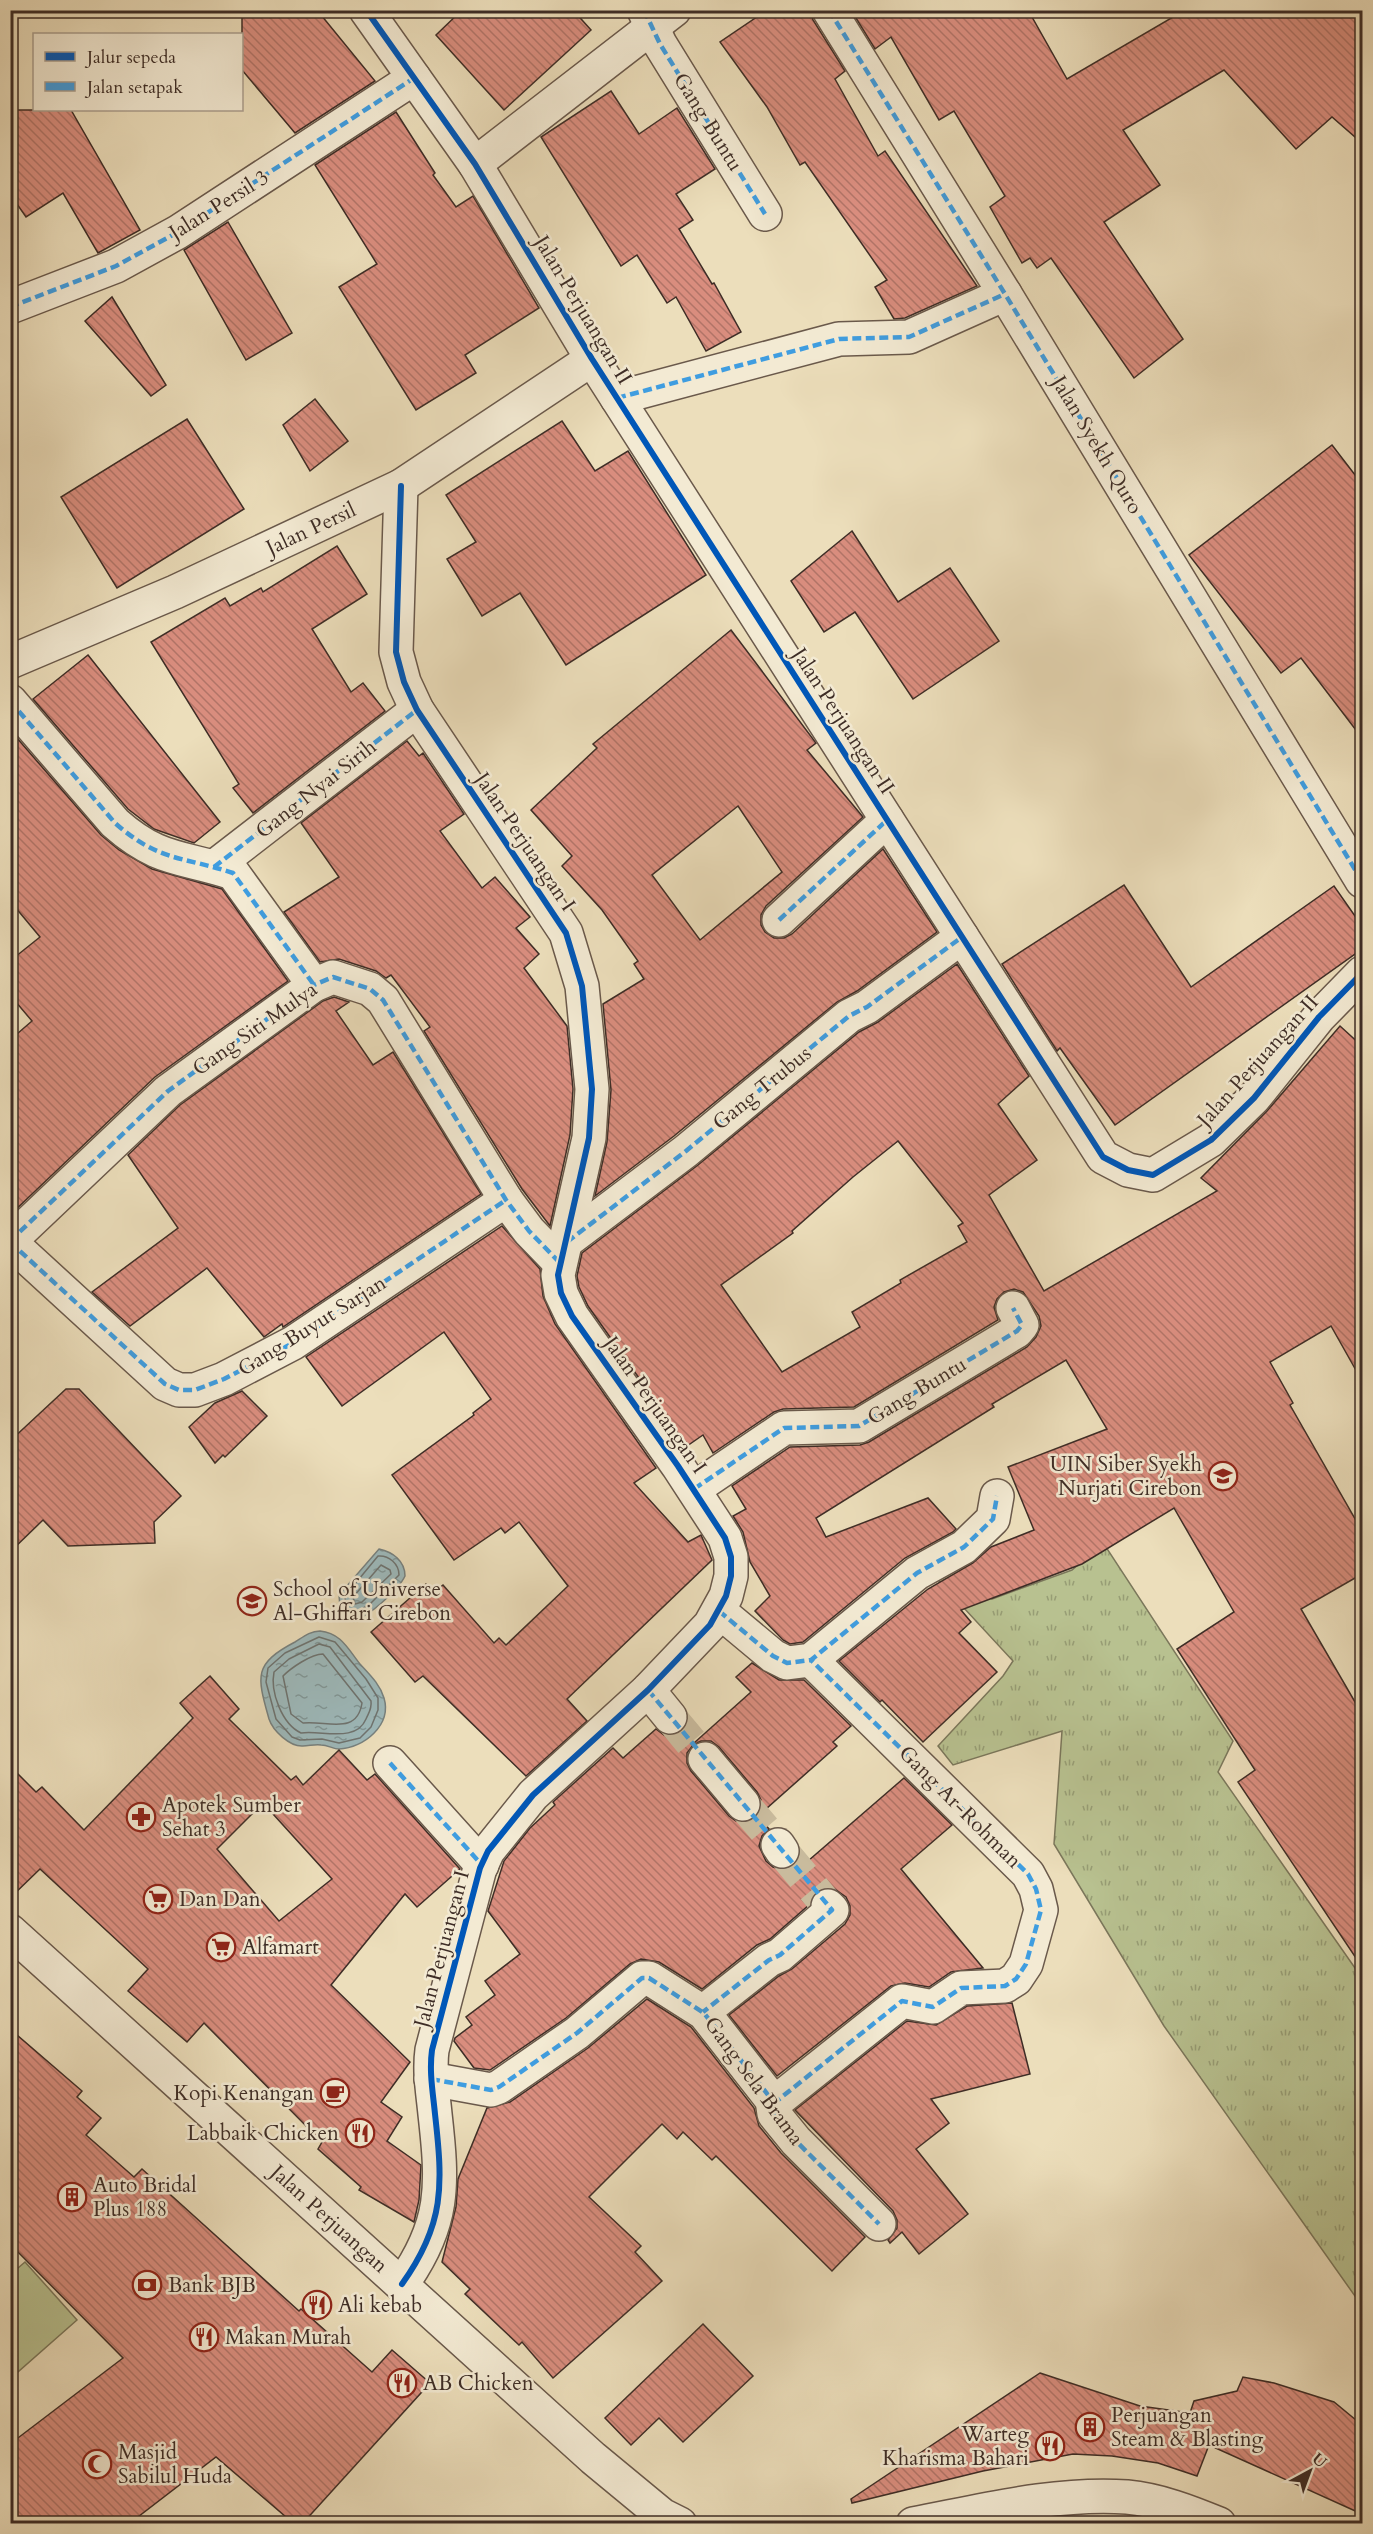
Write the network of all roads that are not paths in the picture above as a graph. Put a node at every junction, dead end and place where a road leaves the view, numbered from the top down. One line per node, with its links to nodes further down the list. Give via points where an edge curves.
1 (366, 10): 4 (street, Jalan Perjuangan II)
2 (829, 10): 7 (street, Jalan Syekh Quro)
3 (657, 16): 5 (street); 6 (street, Gang Buntu)
4 (414, 78): 5 (street, Jalan Perjuangan II); 8 (street, Jalan Persil 3, via 178,232 116,266)
5 (475, 164): 9 (street, Jalan Perjuangan II)
6 (765, 214)
7 (1005, 294): 10 (street, via 909,337 838,339); 17 (street, Jalan Syekh Quro)
8 (10, 307)
9 (592, 359): 10 (street, Jalan Perjuangan II); 11 (street, Jalan Persil)
10 (617, 398): 15 (street, Jalan Perjuangan II)
11 (401, 486): 12 (street, Jalan Persil, via 176,592); 14 (street, Jalan Perjuangan I, via 396,652)
12 (10, 662)
13 (10, 701): 16 (street, via 133,840 174,859)
14 (417, 710): 16 (street, Gang Nyai Sirih); 24 (street, Jalan Perjuangan I, via 566,933 582,986 592,1089 590,1128)
15 (887, 820): 18 (street); 19 (street, Jalan Perjuangan II)
16 (214, 867): 21 (street, via 233,873 245,886)
17 (1362, 881)
18 (778, 920)
19 (962, 937): 20 (street, Jalan Perjuangan II, via 1103,1157 1114,1165 1147,1175 1211,1140 1254,1098 1319,1017); 24 (street, Gang Trubus, via 849,1016)
20 (1362, 973)
21 (314, 985): 22 (street, Gang Siti Mulya, via 333,977 346,979 370,989 383,1000); 23 (street, Gang Siti Mulya, via 168,1091)
22 (506, 1200): 23 (street, Gang Buyut Sarjan, via 293,1343 195,1390 179,1390 165,1384); 24 (street, Gang Siti Mulya, via 529,1231)
23 (10, 1241)
24 (562, 1253): 26 (street, Jalan Perjuangan I, via 561,1293 569,1311)
25 (1013, 1308): 26 (street, Gang Buntu, via 1022,1324 1017,1331 859,1426 784,1428)
26 (694, 1489): 28 (street, Jalan Perjuangan I, via 725,1538 731,1557 731,1576)
27 (997, 1496): 29 (street, via 993,1519 964,1547 917,1573)
28 (719, 1611): 29 (street, via 772,1656 787,1663); 30 (street, Jalan Perjuangan I)
29 (810, 1660): 40 (street, Gang Ar-Rohman, via 1028,1874 1041,1910 1026,1964 1016,1979 1005,1986 961,1988 933,2007 902,2001)
30 (648, 1690): 31 (street); 35 (street, Jalan Perjuangan I, via 533,1795 502,1832)
31 (670, 1717)
32 (705, 1759): 34 (street)
33 (390, 1762): 35 (street)
34 (743, 1804)
35 (482, 1865): 39 (street, Jalan Perjuangan I, via 432,2050)
36 (828, 1906): 38 (street, via 831,1910 780,1955)
37 (10, 1931): 42 (street, Jalan Perjuangan)
38 (703, 2012): 39 (street, Gang Sela Brama, via 649,1978 642,1978 577,2032 499,2087 491,2090); 40 (street, Gang Sela Brama)
39 (431, 2079): 42 (street, Jalan Perjuangan I, via 439,2154 439,2204 421,2257)
40 (773, 2104): 41 (street, Gang Sela Brama, via 774,2114 796,2141)
41 (879, 2224)
42 (402, 2284): 43 (street, Jalan Perjuangan, via 593,2458 662,2515)
43 (680, 2523)
44 (913, 2523): 45 (street, via 1016,2505 1127,2497 1175,2506)
45 (1219, 2523)

